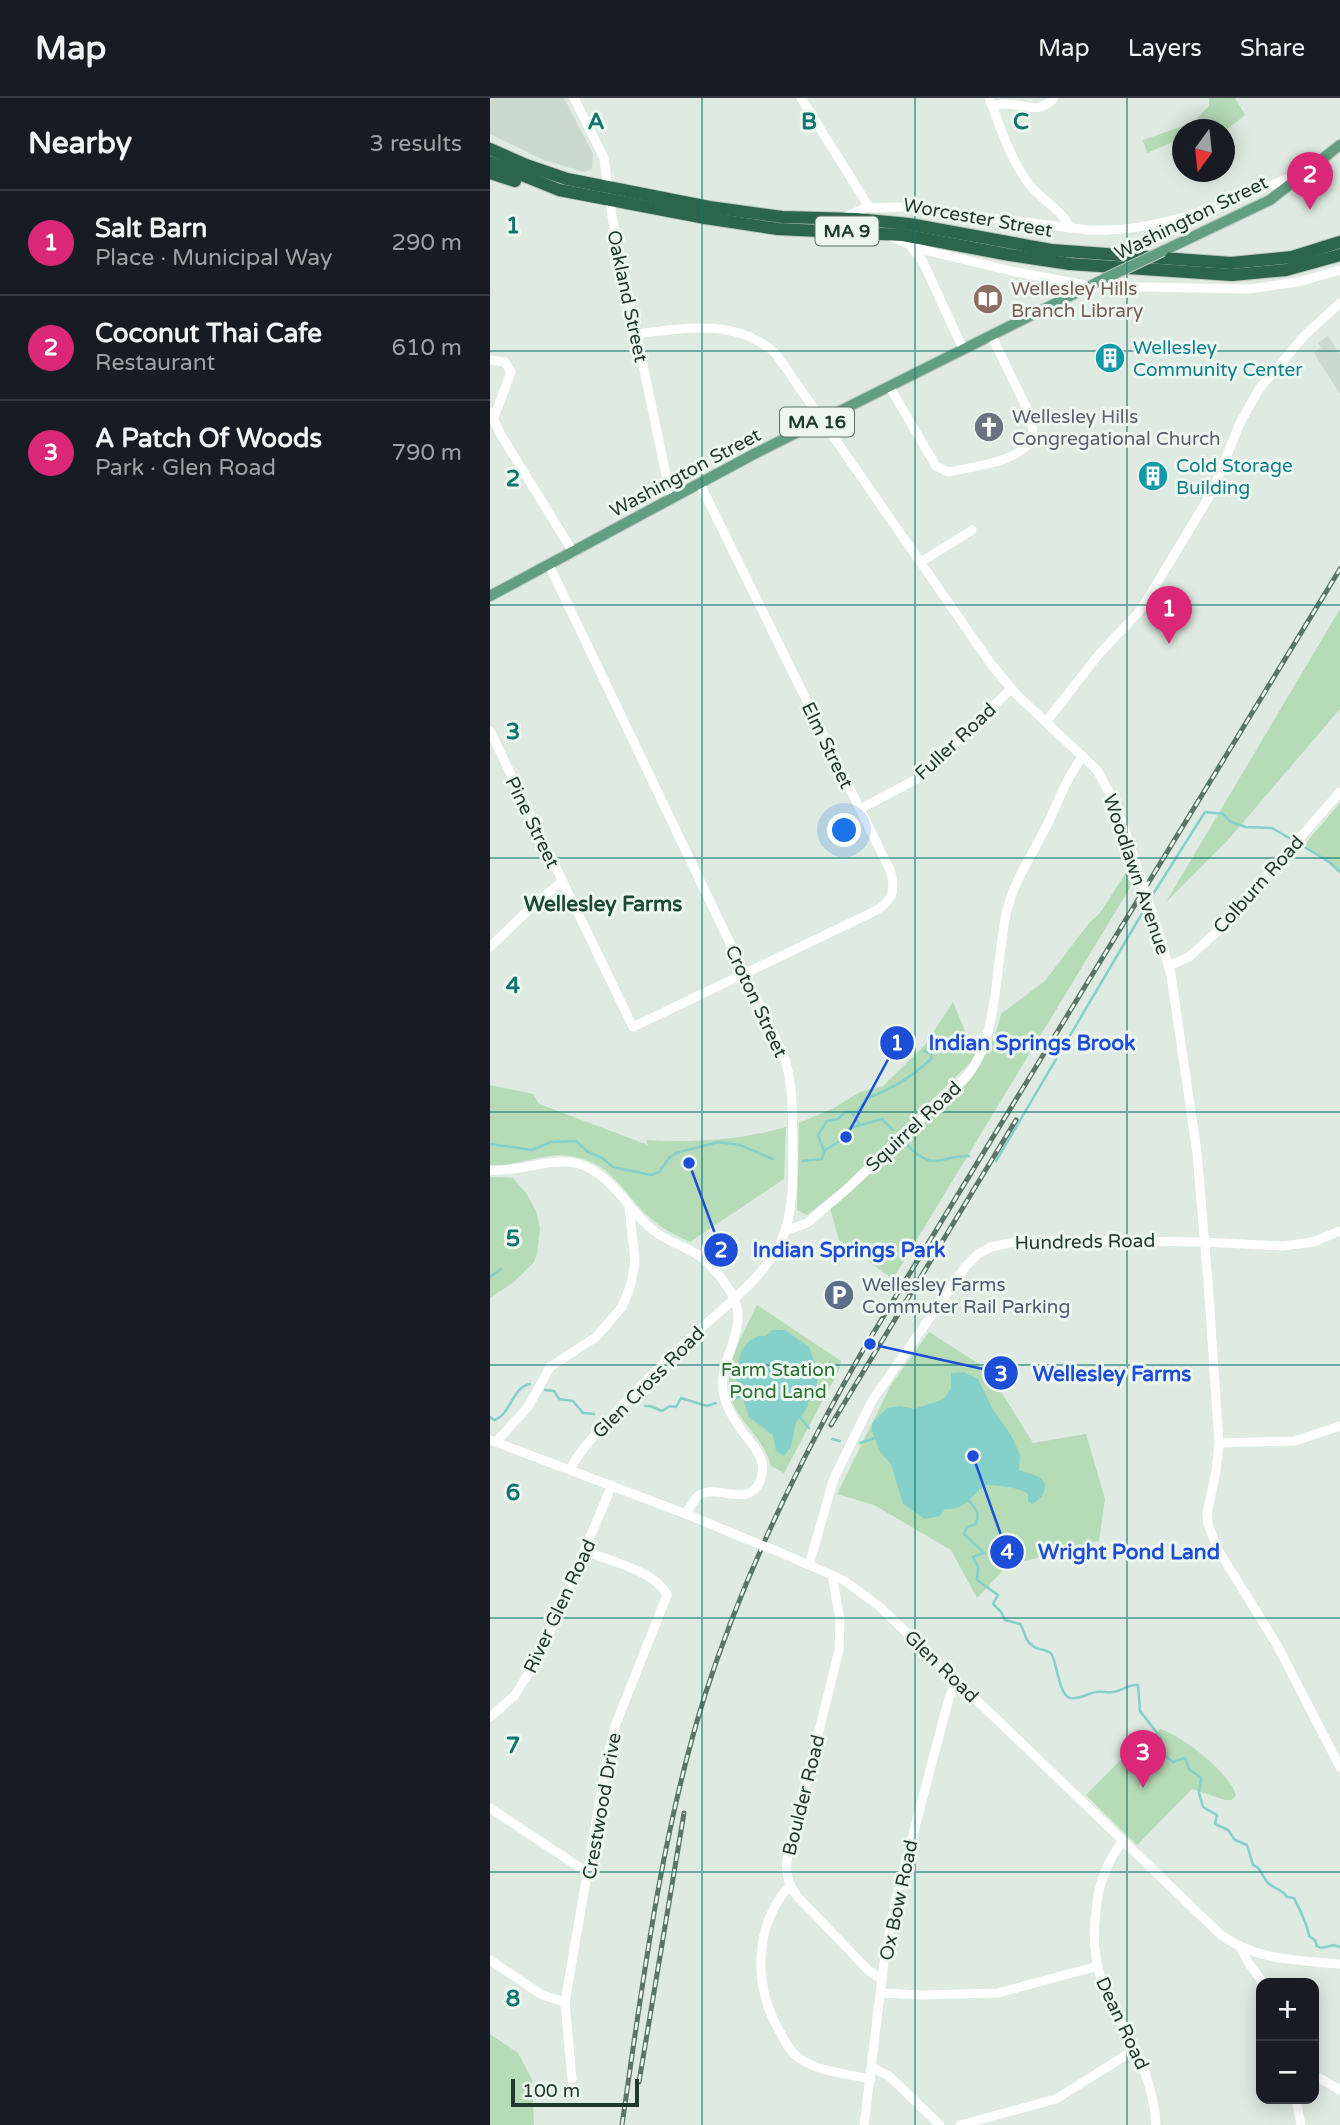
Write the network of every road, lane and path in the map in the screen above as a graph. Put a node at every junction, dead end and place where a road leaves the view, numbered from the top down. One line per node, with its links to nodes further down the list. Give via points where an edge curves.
1 (574, 98): 10 (street, Oakland Street, via 602,152)
2 (801, 98): 13 (street)
3 (1054, 98): 4 (street, via 1037,107)
4 (991, 102): 16 (street, via 1020,172 1038,195 1064,216)
5 (1339, 148): 8 (main road, Washington Street / MA 16)
6 (490, 149): 10 (highway, Worcester Street / MA 9)
7 (490, 162): 11 (highway, Worcester Street / MA 9)
8 (1310, 170): 12 (street); 14 (main road, Washington Street / MA 16)
9 (490, 173): 11 (highway)
10 (609, 195): 11 (highway, Worcester Street / MA 9); 15 (highway, Worcester Street / MA 9, via 752,214); 17 (highway, Worcester Street / MA 9, via 763,228); 26 (street, Oakland Street)
11 (584, 196)
12 (1240, 197): 14 (street); 16 (street, via 1147,226)
13 (869, 207): 15 (street); 16 (street, via 939,210)
14 (1248, 212): 24 (main road, Washington Street / MA 16, bridge)
15 (841, 218): 19 (highway, Worcester Street / MA 9, via 925,226 1051,250 1203,262 1276,259)
16 (1070, 228)
17 (883, 233): 18 (street); 20 (highway, Worcester Street / MA 9, via 1055,262 1205,275 1278,271)
18 (904, 242): 21 (street); 22 (street)
19 (1340, 242)
20 (1340, 255)
21 (923, 262): 22 (street); 28 (street)
22 (971, 262): 24 (street)
23 (1340, 271): 24 (street, via 1250,289)
24 (1090, 286): 27 (main road, Washington Street / MA 16)
25 (1340, 303): 41 (street, via 1305,335 1259,390 1212,492 1151,593)
26 (636, 334): 32 (street, Woodlawn Avenue, via 710,328 752,337 781,359); 34 (street, Oakland Street)
27 (991, 335): 28 (main road, Washington Street / MA 16); 30 (street, via 1032,419 1033,438 1023,451 942,471)
28 (963, 349): 30 (main road, Washington Street / MA 16)
29 (490, 360): 31 (street, via 505,362 511,372)
30 (889, 386): 32 (main road, Washington Street / MA 16)
31 (492, 416): 36 (street)
32 (821, 420): 33 (main road, Washington Street / MA 16); 37 (street, Woodlawn Avenue)
33 (699, 484): 34 (main road, Washington Street / MA 16); 45 (street, Elm Street)
34 (671, 499): 36 (main road, Washington Street / MA 16)
35 (972, 530): 37 (street)
36 (573, 552): 38 (main road, Washington Street / MA 16)
37 (920, 562): 40 (street, Woodlawn Avenue)
38 (549, 565): 39 (main road, Washington Street / MA 16); 49 (street, Croton Street)
39 (490, 596)
40 (1011, 689): 41 (street, Woodlawn Avenue); 45 (street, Fuller Road, via 917,779)
41 (1046, 722): 43 (street, Woodlawn Avenue)
42 (490, 731): 46 (street, Pine Street)
43 (1083, 756): 48 (street, Woodlawn Avenue, bridge, via 1107,785); 53 (street, Squirrel Road, via 1013,891 985,1039 976,1064 847,1189 807,1223)
44 (1340, 792): 48 (street, Colburn Road, via 1222,927 1189,957)
45 (860, 809): 49 (street, Elm Street, via 894,881 890,900)
46 (562, 882): 47 (street); 49 (street, Pine Street, via 633,1027)
47 (490, 947)
48 (1168, 966): 56 (street, Woodlawn Avenue, via 1197,1153)
49 (745, 975): 53 (street, Croton Street, via 790,1077 793,1165)
50 (490, 1170): 51 (street, via 579,1164 605,1178)
51 (628, 1205): 52 (street); 55 (street)
52 (651, 1228): 55 (street); 57 (street, via 706,1261)
53 (785, 1231): 57 (street, Croton Street, via 766,1264)
54 (1340, 1231): 56 (street, Hundreds Road, via 1289,1246)
55 (635, 1242): 59 (street, via 634,1273 620,1310 596,1337 550,1367 526,1410)
56 (1204, 1242): 60 (street, Woodlawn Avenue); 65 (street, Hundreds Road, via 1029,1239 995,1245 975,1256 874,1398 836,1473)
57 (734, 1299): 61 (street, Glen Cross Road, via 645,1379 584,1446); 63 (street, via 737,1322 723,1370 723,1391 736,1422 760,1455 762,1475 752,1493 705,1493)
58 (1340, 1426): 60 (street, via 1295,1441)
59 (493, 1441): 61 (street, Glen Road)
60 (1219, 1443): 69 (street, Woodlawn Avenue, via 1207,1514 1212,1536 1288,1665)
61 (570, 1469): 62 (street, Glen Road)
62 (612, 1485): 63 (street, Glen Road); 64 (street, River Glen Road)
63 (686, 1514): 65 (street, Glen Road, bridge)
64 (585, 1551): 68 (street, River Glen Road, via 529,1674 515,1695); 72 (street, Crestwood Drive, via 657,1582 667,1595 615,1726)
65 (809, 1565): 66 (street, Glen Road)
66 (832, 1575): 67 (street, Glen Road, via 874,1602); 73 (street, Boulder Road, via 839,1650 786,1860)
67 (957, 1680): 71 (street, Glen Road); 79 (street, Ox Bow Road, via 896,1895)
68 (490, 1717)
69 (1340, 1767)
70 (490, 1808): 72 (street)
71 (1122, 1842): 74 (street, Glen Road, via 1210,1926); 77 (street, Dean Road, via 1108,1864 1097,1902)
72 (588, 1873): 81 (street, Crestwood Drive)
73 (790, 1885): 79 (street, Boulder Road, via 812,1913); 85 (street, via 775,1908 761,1949 761,1982 770,2012 799,2059)
74 (1240, 1947): 76 (street, Glen Road, via 1274,1958); 78 (street)
75 (490, 1960): 81 (street, via 542,1995)
76 (1340, 1964)
77 (1098, 1966): 80 (street, via 998,1993); 82 (street, Dean Road)
78 (1259, 1978)
79 (882, 1980): 80 (street, Ox Bow Road)
80 (880, 1993): 83 (street, Ox Bow Road)
81 (565, 2002): 84 (street, Crestwood Drive)
82 (1136, 2049): 91 (street, via 1056,2099); 92 (street, Dean Road, via 1149,2079)
83 (873, 2068): 85 (street, Ox Bow Road); 90 (street, via 894,2081)
84 (572, 2079)
85 (871, 2079): 89 (street, Ox Bow Road)
86 (1319, 2084): 87 (street)
87 (1340, 2090)
88 (1297, 2104): 93 (street)
89 (864, 2125)
90 (940, 2125)
91 (960, 2125)
92 (1156, 2125)
93 (1301, 2125)

